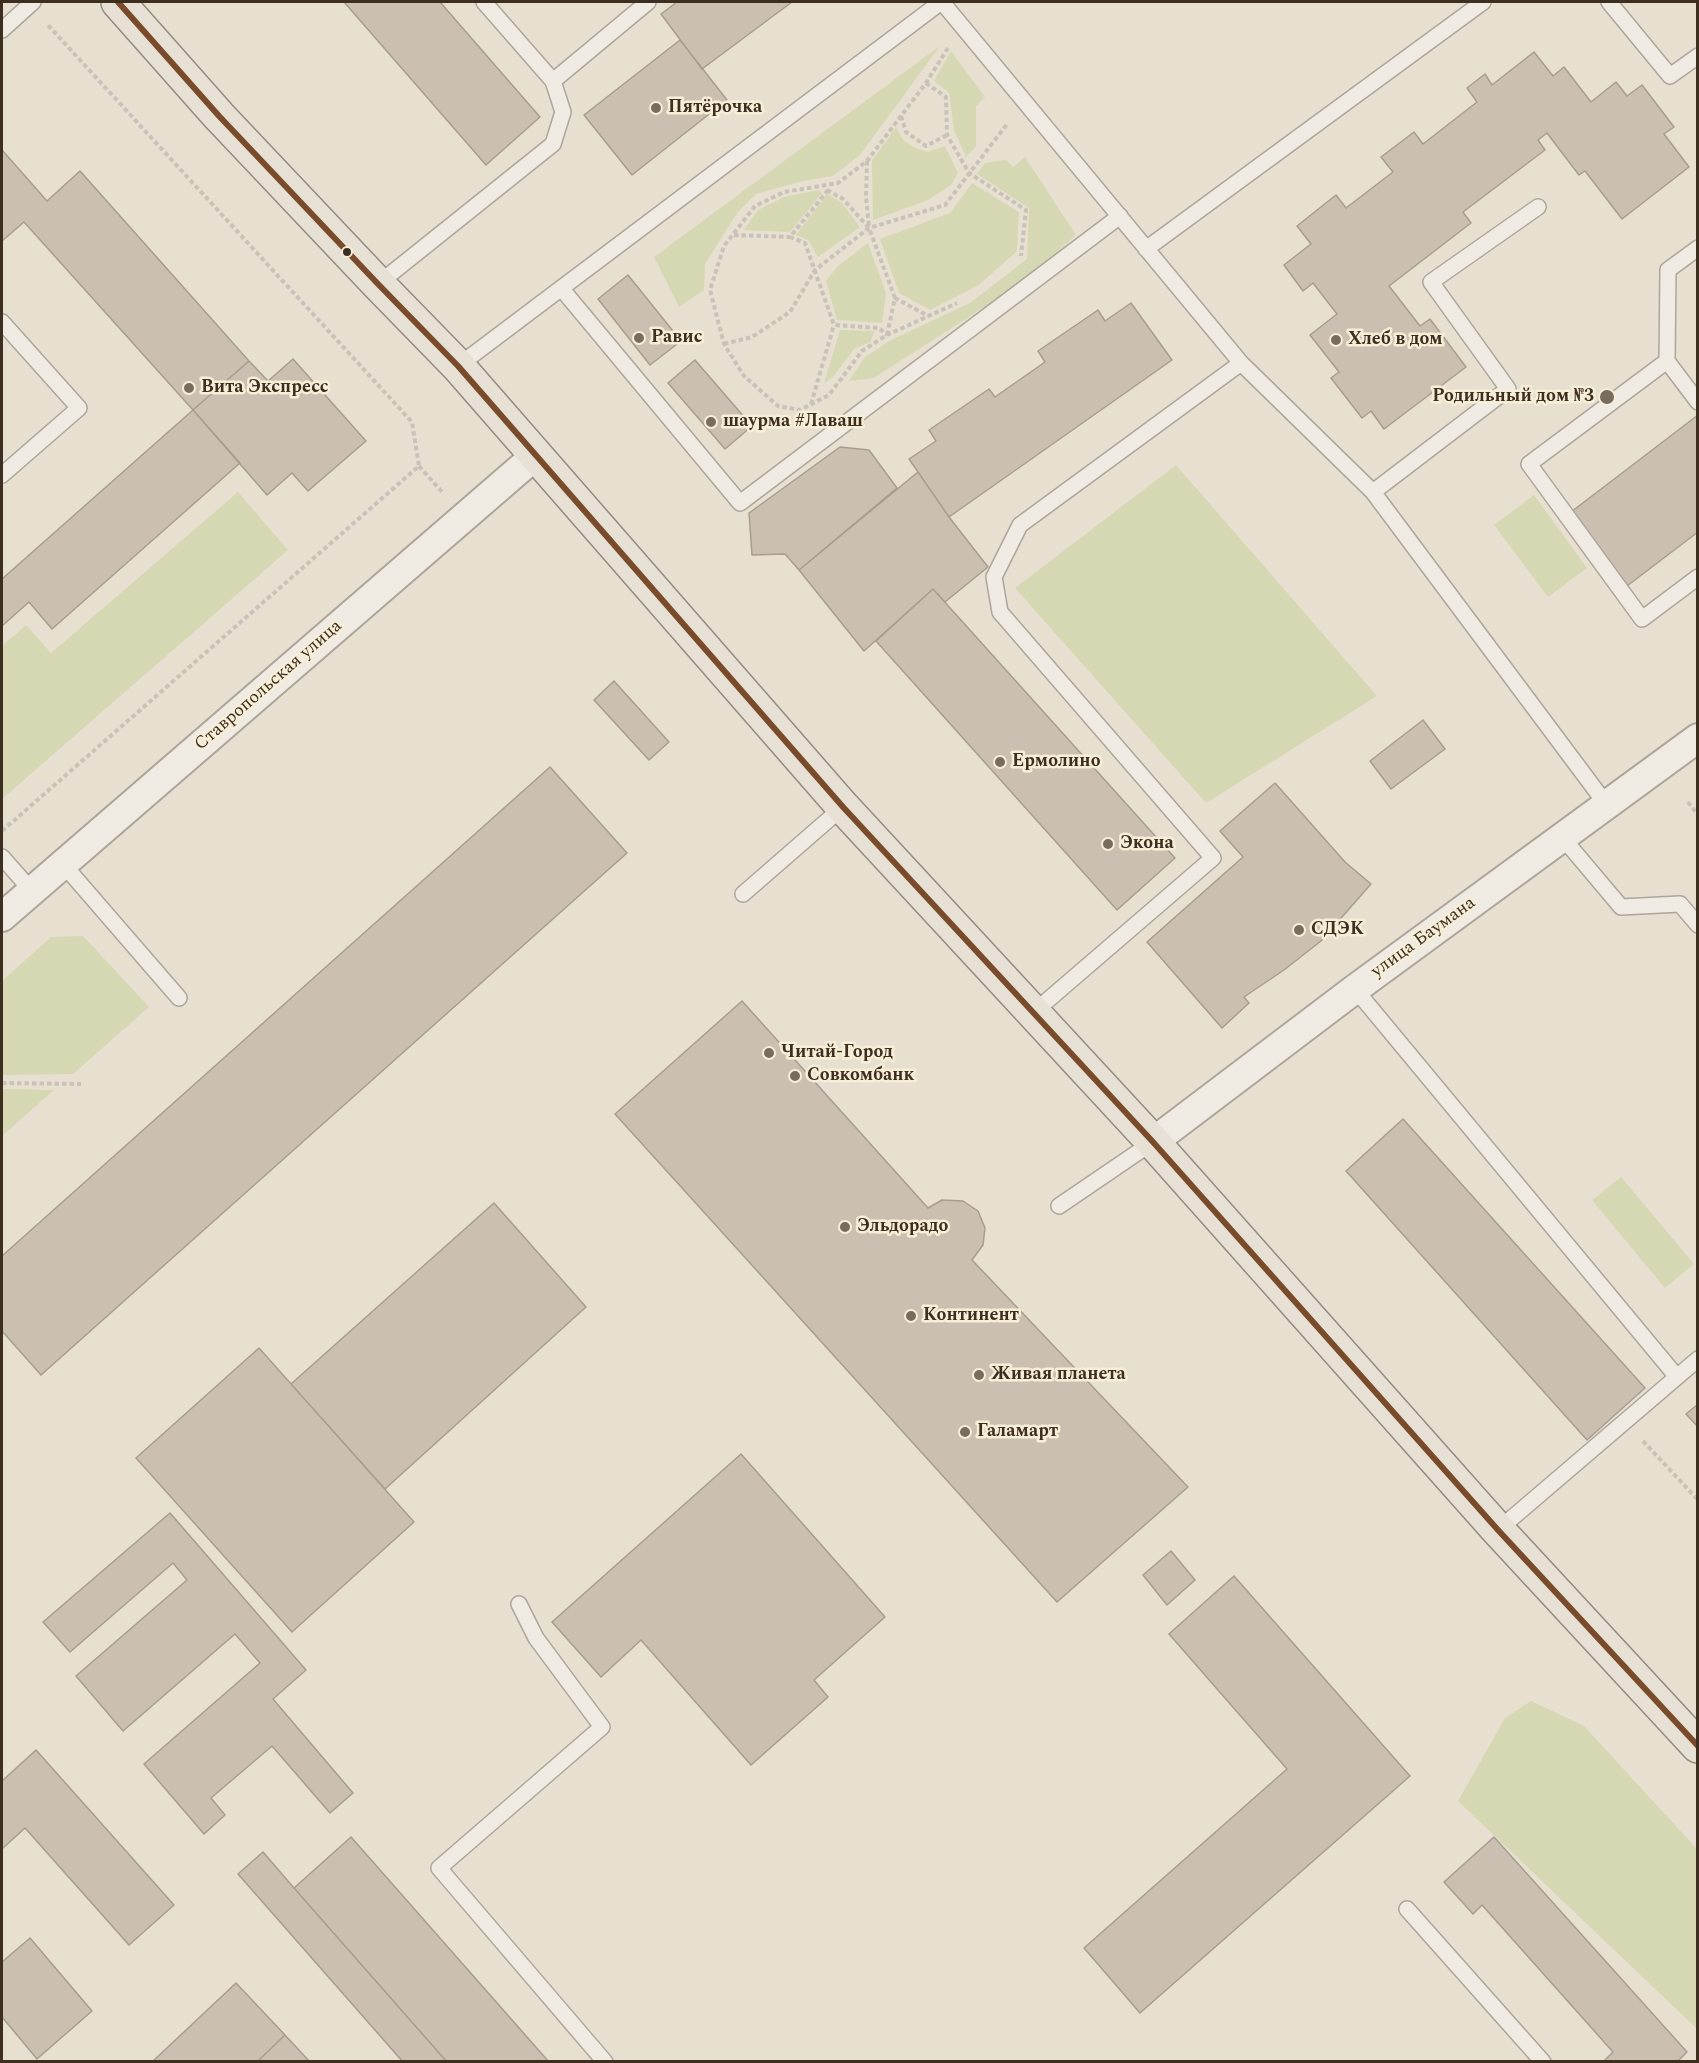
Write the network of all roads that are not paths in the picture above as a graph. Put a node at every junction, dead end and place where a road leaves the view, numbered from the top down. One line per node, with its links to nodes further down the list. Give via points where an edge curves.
1 (118, 2): 15 (main road, via 219,116)
2 (484, 2): 10 (lane)
3 (648, 2): 10 (lane)
4 (942, 2): 12 (lane); 16 (lane)
5 (1483, 2): 14 (lane)
6 (1609, 2): 9 (lane, via 1670,76)
7 (32, 3): 8 (lane)
8 (2, 30)
9 (1698, 56)
10 (553, 81): 15 (lane, via 563,112 553,144)
11 (1538, 207): 24 (lane, via 1431,282 1508,389)
12 (1120, 216): 14 (lane); 16 (lane, via 740,503)
13 (1698, 248): 18 (lane, via 1668,270)
14 (1146, 249): 19 (lane)
15 (378, 284): 20 (main road)
16 (561, 288): 20 (lane)
17 (2, 322): 23 (lane, via 79,408)
18 (1667, 361): 21 (lane); 25 (lane, via 1529,464 1642,619)
19 (1241, 363): 24 (lane); 38 (lane, via 1020,525 994,577 1000,612 1213,858)
20 (458, 366): 22 (main road)
21 (1698, 402)
22 (536, 455): 28 (main road); 31 (street, Ставропольская улица)
23 (2, 475)
24 (1373, 492): 27 (lane)
25 (1698, 577)
26 (1698, 738): 27 (street, улица Баумана)
27 (1606, 804): 29 (street, улица Баумана)
28 (843, 807): 33 (lane); 38 (main road)
29 (1562, 837): 35 (lane, via 1621,907 1680,904); 36 (street, улица Баумана)
30 (2, 857): 32 (lane)
31 (63, 864): 32 (street, Ставропольская улица); 37 (lane)
32 (31, 890): 34 (street, Ставропольская улица)
33 (743, 894)
34 (2, 917)
35 (1698, 925)
36 (1355, 989): 39 (street, улица Баумана); 42 (lane)
37 (178, 998)
38 (1034, 1012): 39 (main road)
39 (1153, 1142): 40 (lane); 43 (main road)
40 (1059, 1206)
41 (1698, 1359): 42 (lane)
42 (1677, 1377): 43 (lane)
43 (1498, 1530): 45 (main road)
44 (519, 1604): 47 (lane, via 536,1638 602,1727 439,1868)
45 (1698, 1746)
46 (1407, 1909): 48 (lane)
47 (605, 2061)
48 (1543, 2061)

